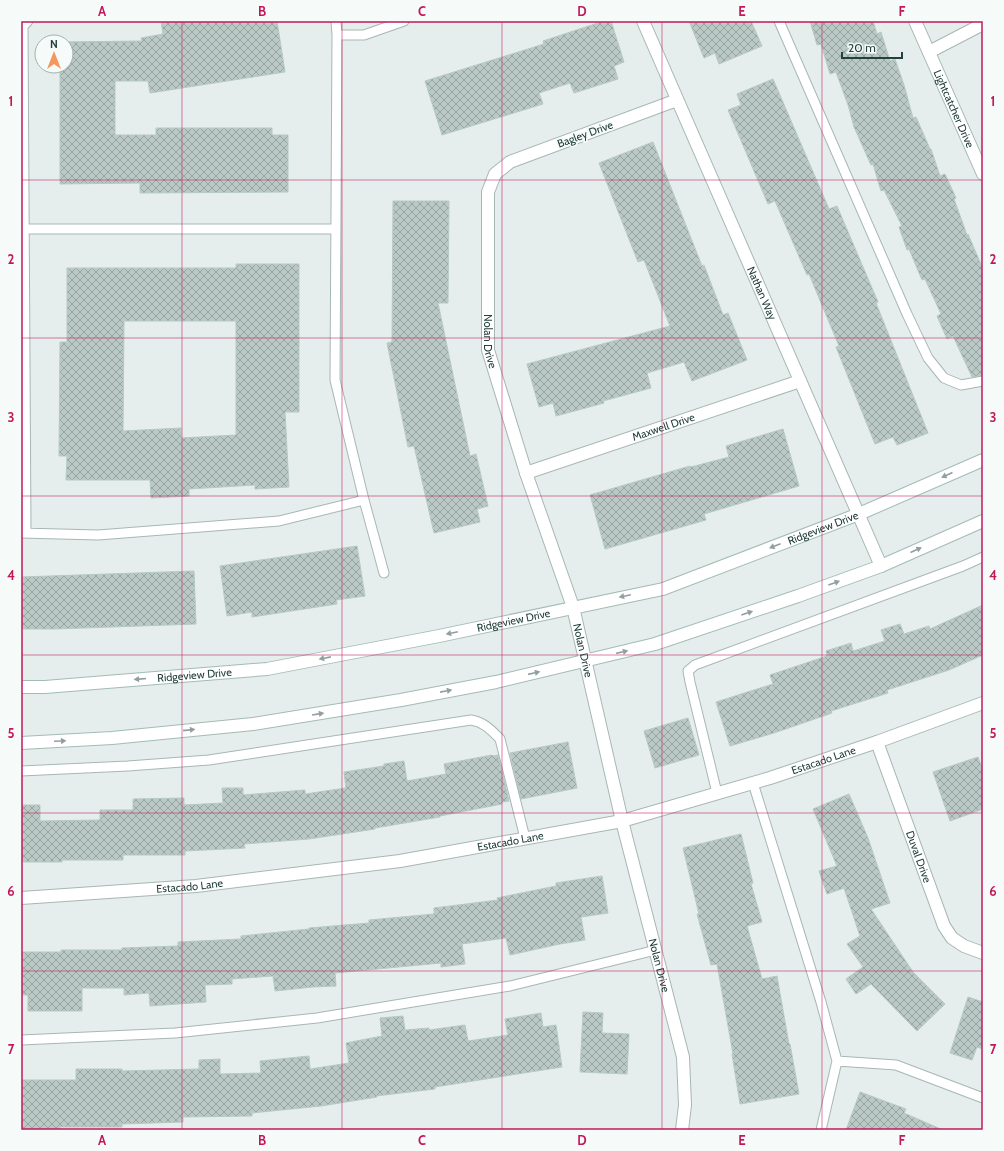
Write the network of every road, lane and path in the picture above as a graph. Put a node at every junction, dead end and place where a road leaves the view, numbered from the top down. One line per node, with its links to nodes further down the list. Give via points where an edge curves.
1 (28, 21): 14 (lane, via 23,26)
2 (336, 21): 8 (lane)
3 (404, 21): 8 (lane, via 364,35)
4 (643, 21): 10 (street, Nathan Way)
5 (779, 21): 17 (lane, via 928,358 944,378 961,385)
6 (915, 21): 9 (street, Lightcatcher Drive)
7 (983, 24): 9 (street)
8 (336, 35): 15 (lane)
9 (929, 52): 11 (street, Lightcatcher Drive)
10 (677, 100): 12 (street, Bagley Drive, via 510,162); 16 (street, Nathan Way)
11 (980, 161): 13 (street, Lightcatcher Drive)
12 (495, 174): 20 (street, Nolan Drive, via 488,192 488,350)
13 (983, 174)
14 (23, 229): 15 (lane); 18 (lane)
15 (335, 229): 21 (lane, via 335,380)
16 (800, 381): 20 (street, Maxwell Drive); 22 (street, Nathan Way)
17 (983, 381)
18 (23, 448): 24 (lane)
19 (983, 460): 22 (street, Ridgeview Drive, one-way to 22)
20 (526, 473): 28 (street, Nolan Drive)
21 (364, 500): 24 (lane, via 279,521 98,535); 27 (lane)
22 (859, 514): 26 (street, Nathan Way); 28 (street, Ridgeview Drive, one-way to 28, via 663,588)
23 (983, 521): 26 (street, one-way to 23)
24 (24, 533)
25 (983, 557): 36 (lane, via 695,665 688,671)
26 (881, 566): 29 (street, one-way to 26, via 655,644)
27 (384, 573)
28 (572, 607): 29 (street, Nolan Drive); 30 (street, Ridgeview Drive, one-way to 30, via 267,669)
29 (584, 661): 33 (street, one-way to 29, via 112,738 253,724 402,700 496,682); 37 (street, Nolan Drive)
30 (21, 687)
31 (983, 703): 32 (street, Estacado Lane)
32 (877, 742): 35 (street, Estacado Lane); 41 (street, Duval Drive, via 944,926 952,938)
33 (21, 743)
34 (21, 771): 38 (lane, via 209,760 471,720 480,722 500,739)
35 (753, 783): 36 (street, Estacado Lane); 43 (lane)
36 (717, 794): 37 (street, Estacado Lane)
37 (622, 821): 38 (street, Estacado Lane); 40 (street, Nolan Drive)
38 (525, 838): 39 (street, Estacado Lane, via 400,861 196,886)
39 (21, 898)
40 (656, 950): 42 (lane, via 510,986 317,1018 175,1033); 45 (street, Nolan Drive, via 683,1057 685,1105)
41 (983, 953)
42 (21, 1040)
43 (837, 1061): 44 (lane, via 896,1065); 46 (lane)
44 (983, 1098)
45 (682, 1130)
46 (821, 1130)

